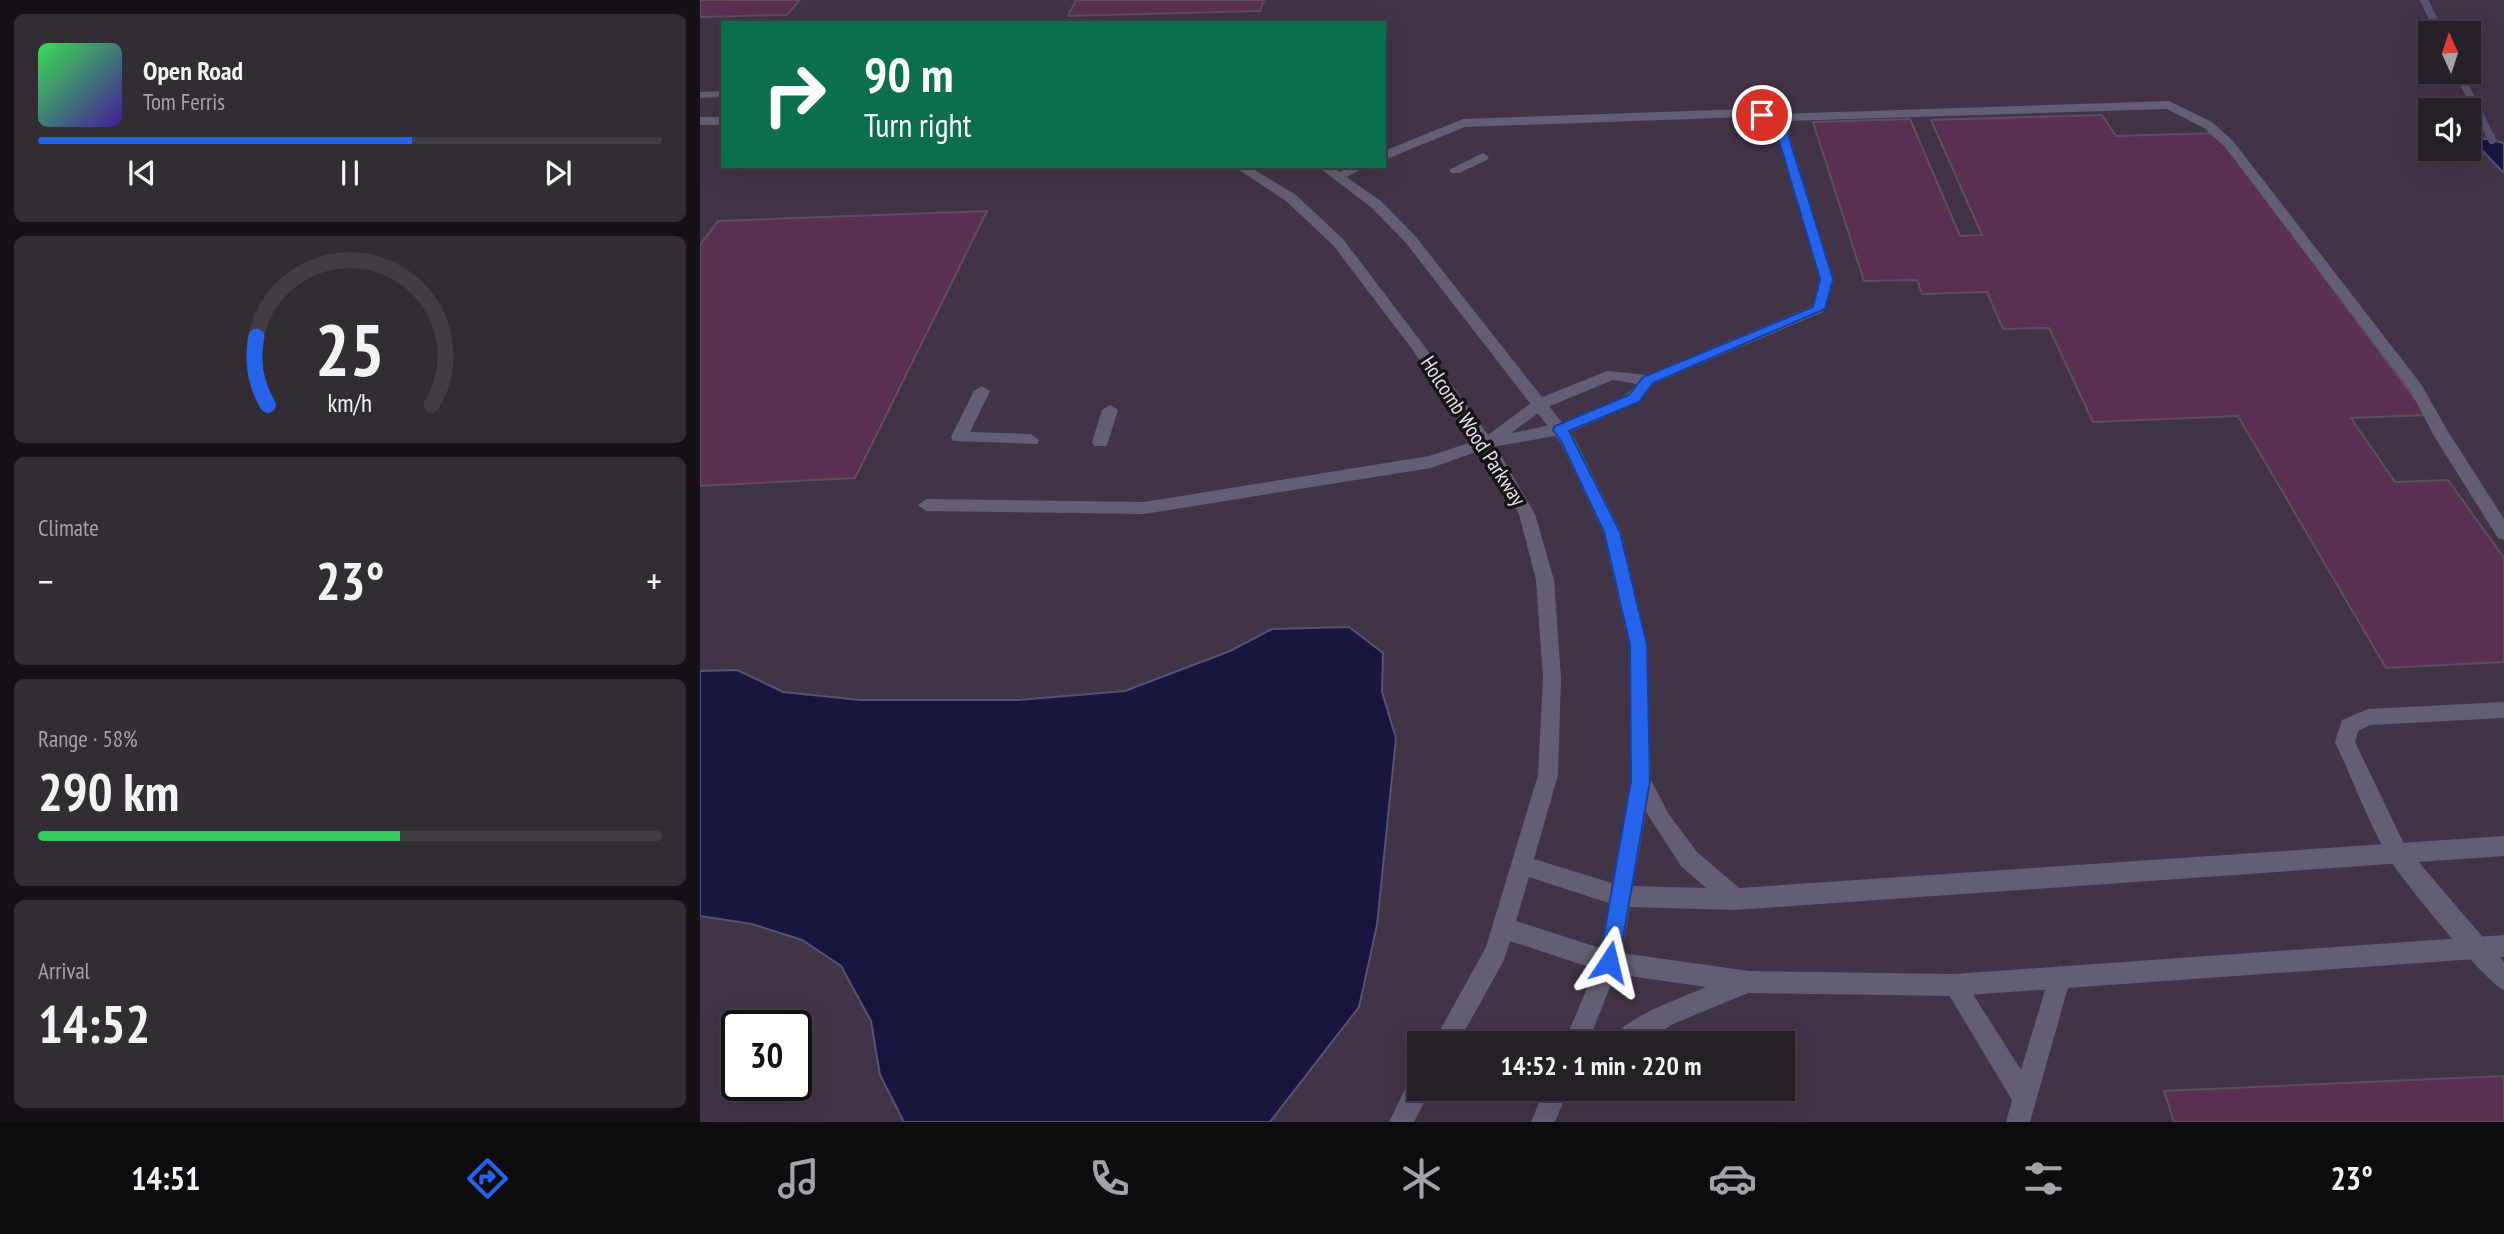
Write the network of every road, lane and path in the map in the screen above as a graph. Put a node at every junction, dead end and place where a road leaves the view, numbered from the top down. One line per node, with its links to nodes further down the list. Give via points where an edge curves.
1 (721, 94): 2 (street)
2 (700, 95)
3 (1777, 118): 6 (street, via 1748,113 1463,122); 13 (street, via 1826,279 1818,309); 22 (street, via 2169,105 2208,125 2229,144 2416,388)
4 (700, 121): 5 (street)
5 (721, 121)
6 (1386, 155)
7 (1482, 157): 11 (street)
8 (1242, 168): 20 (street, Holcomb Wood Parkway, via 1291,198 1338,242)
9 (1325, 168): 12 (street)
10 (1357, 168): 12 (street)
11 (1455, 170)
12 (1339, 176): 15 (street, via 1377,205 1411,240)
13 (1648, 380): 15 (street, via 1612,375); 17 (street, via 1634,398)
14 (982, 391): 18 (street, via 959,437)
15 (1540, 404): 17 (street); 20 (street)
16 (1110, 410): 19 (street)
17 (1560, 430): 20 (street); 24 (street, via 1612,532 1638,645)
18 (1031, 440)
19 (1100, 442)
20 (1485, 443): 21 (street, via 1431,462 1144,508); 27 (street, Holcomb Wood Parkway, via 1527,514 1545,580 1552,678 1548,775)
21 (926, 505)
22 (2504, 533)
23 (2504, 710): 26 (street, via 2368,717 2350,726 2346,741)
24 (1641, 781): 28 (street); 29 (street, via 1689,859)
25 (2504, 846): 26 (street)
26 (2397, 853): 29 (street); 32 (street)
27 (1522, 865): 28 (street); 30 (street, Holcomb Wood Parkway)
28 (1621, 896): 29 (street); 33 (street)
29 (1735, 899)
30 (1503, 928): 33 (street); 38 (street, Holcomb Wood Parkway, via 1496,952)
31 (2504, 946): 32 (street)
32 (2475, 948): 34 (street); 35 (street)
33 (1609, 962): 36 (street); 39 (street)
34 (2060, 977): 37 (street); 42 (street)
35 (2504, 979)
36 (1749, 982): 37 (street); 40 (street, via 1665,1016)
37 (1954, 985): 42 (street)
38 (1452, 1031)
39 (1581, 1031)
40 (1641, 1031)
41 (1412, 1101): 43 (street)
42 (2022, 1111)
43 (1401, 1122)

